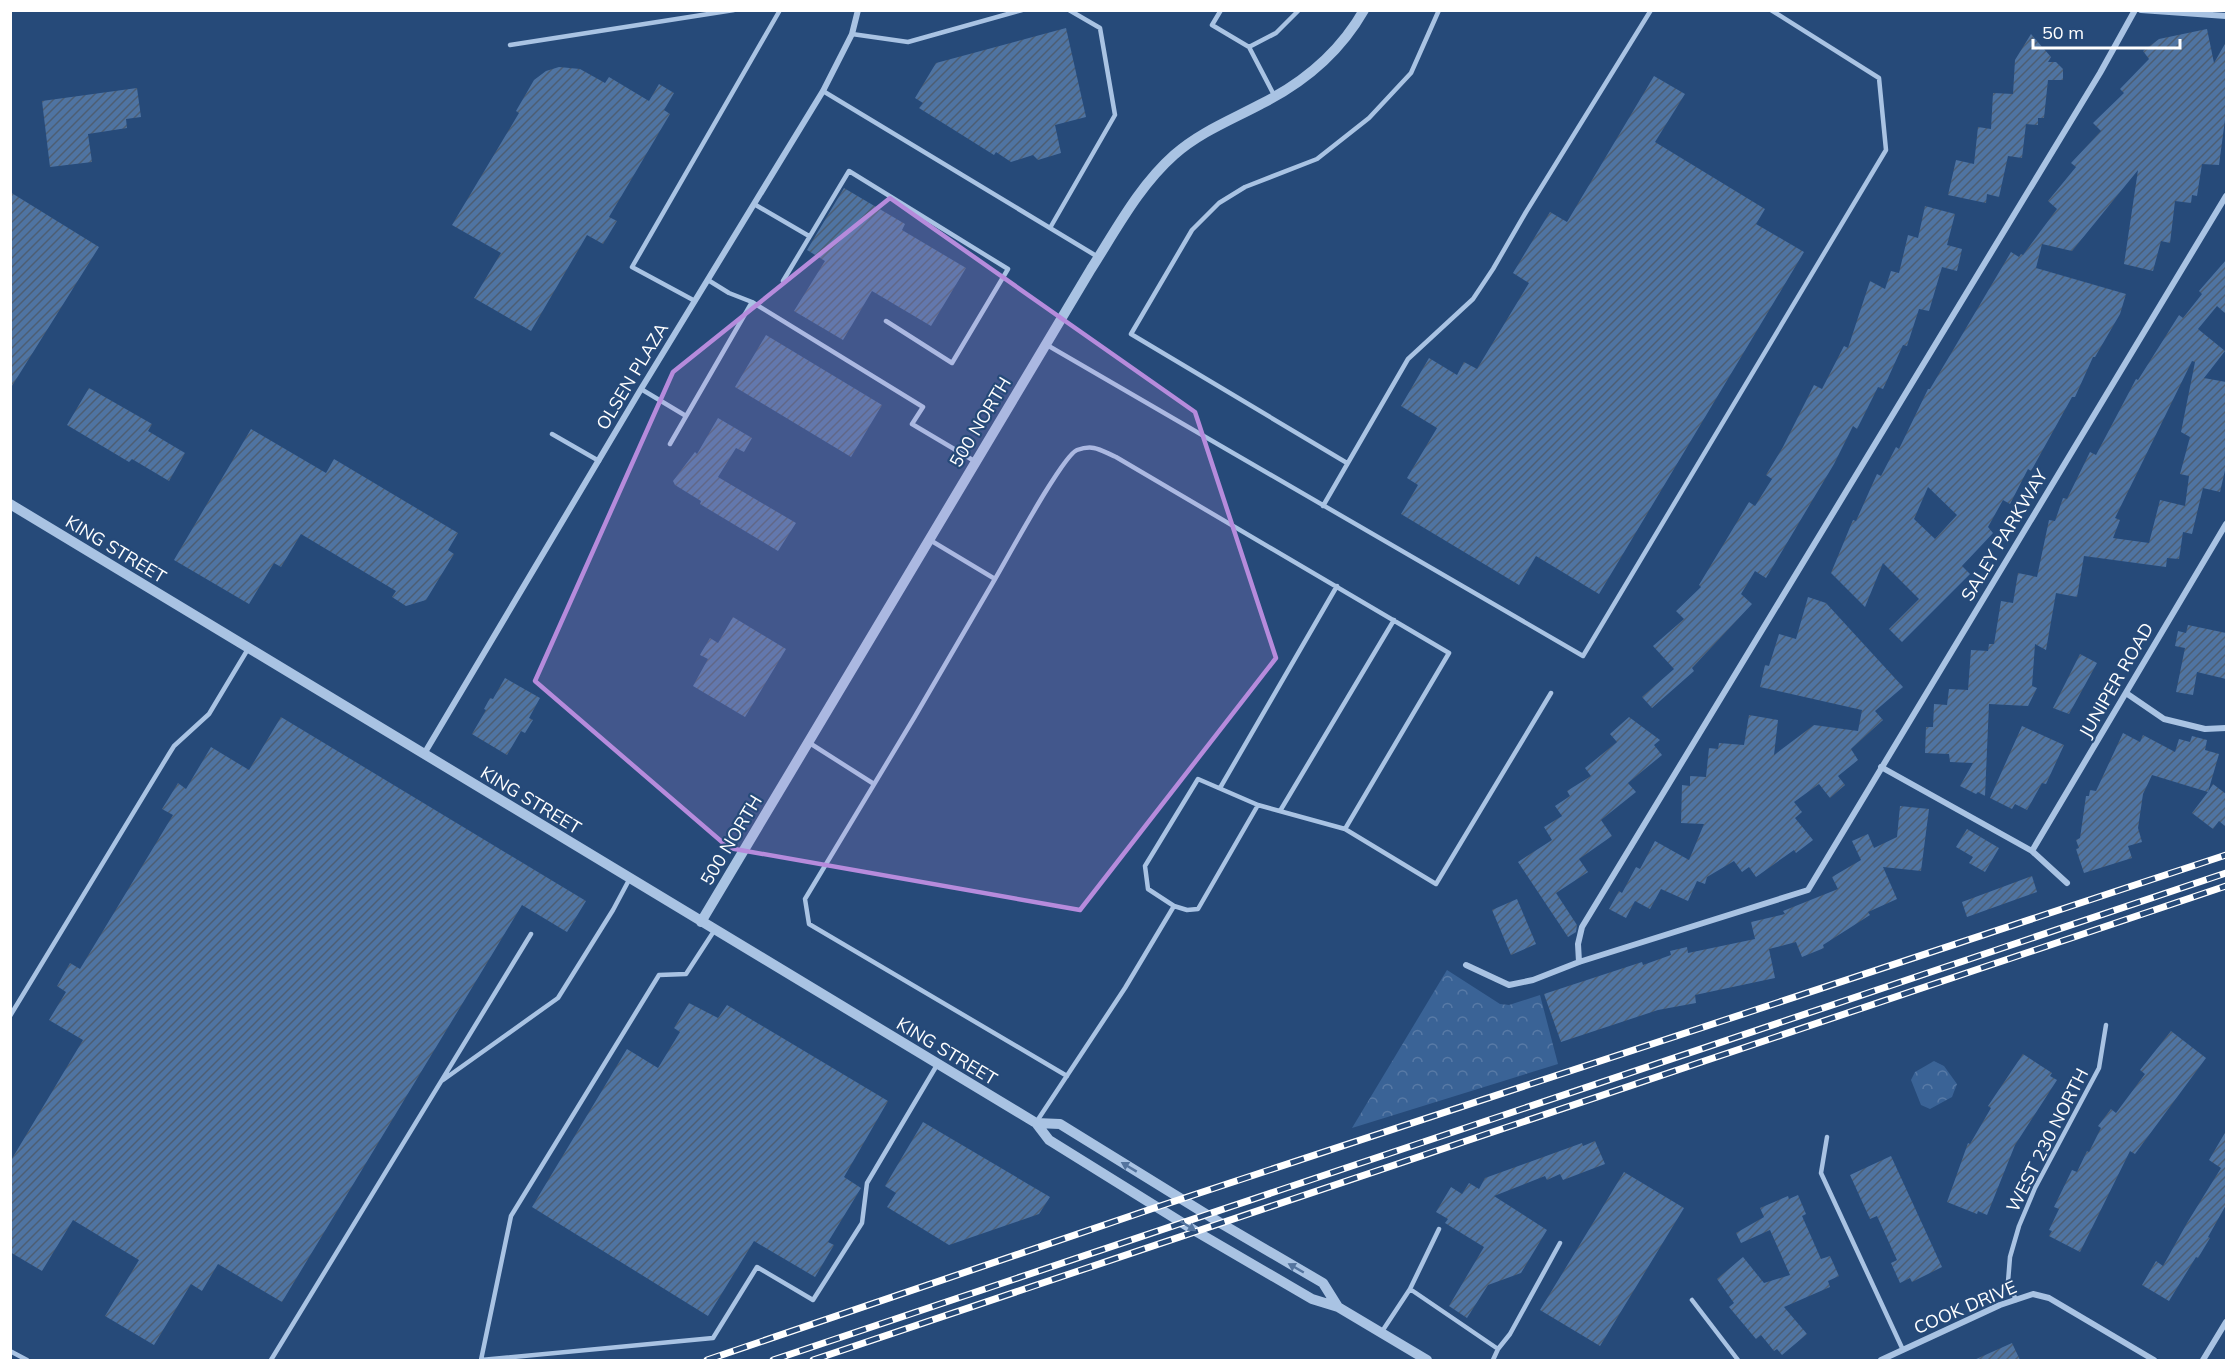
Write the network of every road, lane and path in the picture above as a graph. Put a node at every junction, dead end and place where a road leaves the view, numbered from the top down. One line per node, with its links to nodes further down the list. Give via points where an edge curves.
1 (734, 10): 16 (lane)
2 (780, 10): 27 (lane, via 632,267)
3 (858, 10): 15 (street, OLSEN PLAZA)
4 (1022, 10): 15 (lane, via 908,42)
5 (1069, 10): 22 (lane, via 1100,28 1115,115)
6 (1221, 10): 17 (lane, via 1212,26)
7 (1299, 10): 17 (lane, via 1276,33)
8 (1364, 10): 19 (street, 500 NORTH, via 1330,56)
9 (1439, 10): 37 (lane, via 1411,73 1369,118 1317,159 1245,187 1219,203 1192,230 1131,334)
10 (1651, 10): 37 (lane, via 1473,299 1407,360)
11 (1771, 10): 39 (lane, via 1879,78 1886,150 1583,657)
12 (2135, 10): 64 (street, via 1582,927 1578,944)
13 (2141, 10): 14 (street)
14 (2226, 16)
15 (852, 34): 18 (street, OLSEN PLAZA)
16 (510, 45)
17 (1249, 47): 19 (lane)
18 (823, 91): 21 (street, OLSEN PLAZA); 22 (lane)
19 (1275, 97): 24 (street, 500 NORTH, via 1201,135 1175,154 1140,194)
20 (2226, 196): 51 (street, SALEY PARKWAY)
21 (754, 204): 23 (lane); 25 (street, OLSEN PLAZA)
22 (1050, 228): 24 (lane)
23 (809, 236): 26 (lane); 29 (lane, via 849,171 1008,268 952,363)
24 (1099, 257): 30 (street, 500 NORTH)
25 (708, 280): 27 (street, OLSEN PLAZA); 28 (lane)
26 (783, 281)
27 (695, 301): 31 (street, OLSEN PLAZA)
28 (752, 302): 32 (lane); 36 (lane, via 923,407 912,424)
29 (886, 321)
30 (1047, 345): 36 (street, 500 NORTH); 39 (lane)
31 (641, 389): 32 (lane); 35 (street, OLSEN PLAZA)
32 (686, 416): 34 (lane)
33 (552, 434): 35 (lane)
34 (670, 444)
35 (599, 461): 50 (street, OLSEN PLAZA)
36 (976, 462): 41 (street, 500 NORTH)
37 (1347, 463): 39 (lane)
38 (10, 504): 45 (street, KING STREET)
39 (1323, 506)
40 (2226, 524): 47 (street, JUNIPER ROAD)
41 (930, 540): 42 (lane); 49 (street, 500 NORTH)
42 (995, 579): 43 (lane, via 1051,482 1074,451 1094,446); 52 (lane)
43 (1336, 586): 44 (lane); 53 (lane)
44 (1394, 620): 55 (lane); 56 (lane, via 1449,653)
45 (249, 649): 50 (street, KING STREET); 66 (lane, via 209,714 174,746)
46 (1551, 693): 56 (lane, via 1436,884)
47 (2126, 693): 48 (street, via 2164,719 2205,729); 57 (street, JUNIPER ROAD)
48 (2226, 728)
49 (808, 742): 52 (lane); 61 (street, 500 NORTH)
50 (424, 754): 58 (street, KING STREET)
51 (1881, 767): 57 (street); 64 (street, SALEY PARKWAY, via 1808,890)
52 (874, 784): 69 (lane, via 805,899 809,924)
53 (1220, 788): 54 (lane); 60 (lane, via 1198,779 1145,866 1148,889)
54 (1258, 806): 55 (lane); 60 (lane, via 1198,909)
55 (1280, 812): 56 (lane)
56 (1345, 829)
57 (2032, 851): 59 (street)
58 (629, 880): 61 (street, KING STREET); 70 (lane, via 558,998)
59 (2067, 883)
60 (1174, 906): 69 (lane)
61 (701, 922): 62 (street, KING STREET)
62 (714, 931): 68 (street, KING STREET); 68 (lane, via 686,974 659,975 511,1216 481,1360 713,1338 758,1267 813,1299 862,1223 867,1183)
63 (531, 934): 70 (lane)
64 (1580, 962): 65 (street, via 1509,985)
65 (1466, 965)
66 (10, 1016)
67 (2106, 1025): 77 (lane, WEST 230 NORTH, via 2099,1068 2019,1226 2008,1282)
68 (937, 1065): 71 (street, KING STREET)
69 (1066, 1076): 71 (lane)
70 (441, 1082): 85 (lane)
71 (1036, 1123): 78 (street, KING STREET, one-way to 78, via 1049,1140 1197,1232 1312,1299); 78 (street, KING STREET, one-way to 71, via 1323,1283 1060,1124)
72 (1827, 1137): 82 (lane, via 1821,1173)
73 (1439, 1230): 75 (lane)
74 (1560, 1243): 81 (lane)
75 (1410, 1289): 80 (lane); 81 (lane)
76 (1692, 1300): 88 (lane)
77 (2016, 1300): 82 (street, COOK DRIVE); 90 (street, COOK DRIVE, via 2033,1294 2049,1298)
78 (1338, 1307): 80 (street, KING STREET)
79 (2226, 1322): 91 (street)
80 (1381, 1333): 86 (street, KING STREET)
81 (1498, 1349): 87 (lane)
82 (1902, 1350): 89 (street, COOK DRIVE)
83 (10, 1351): 84 (lane)
84 (27, 1360)
85 (271, 1360)
86 (1426, 1360)
87 (1493, 1360)
88 (1738, 1360)
89 (1881, 1360)
90 (2154, 1360)
91 (2203, 1360)

